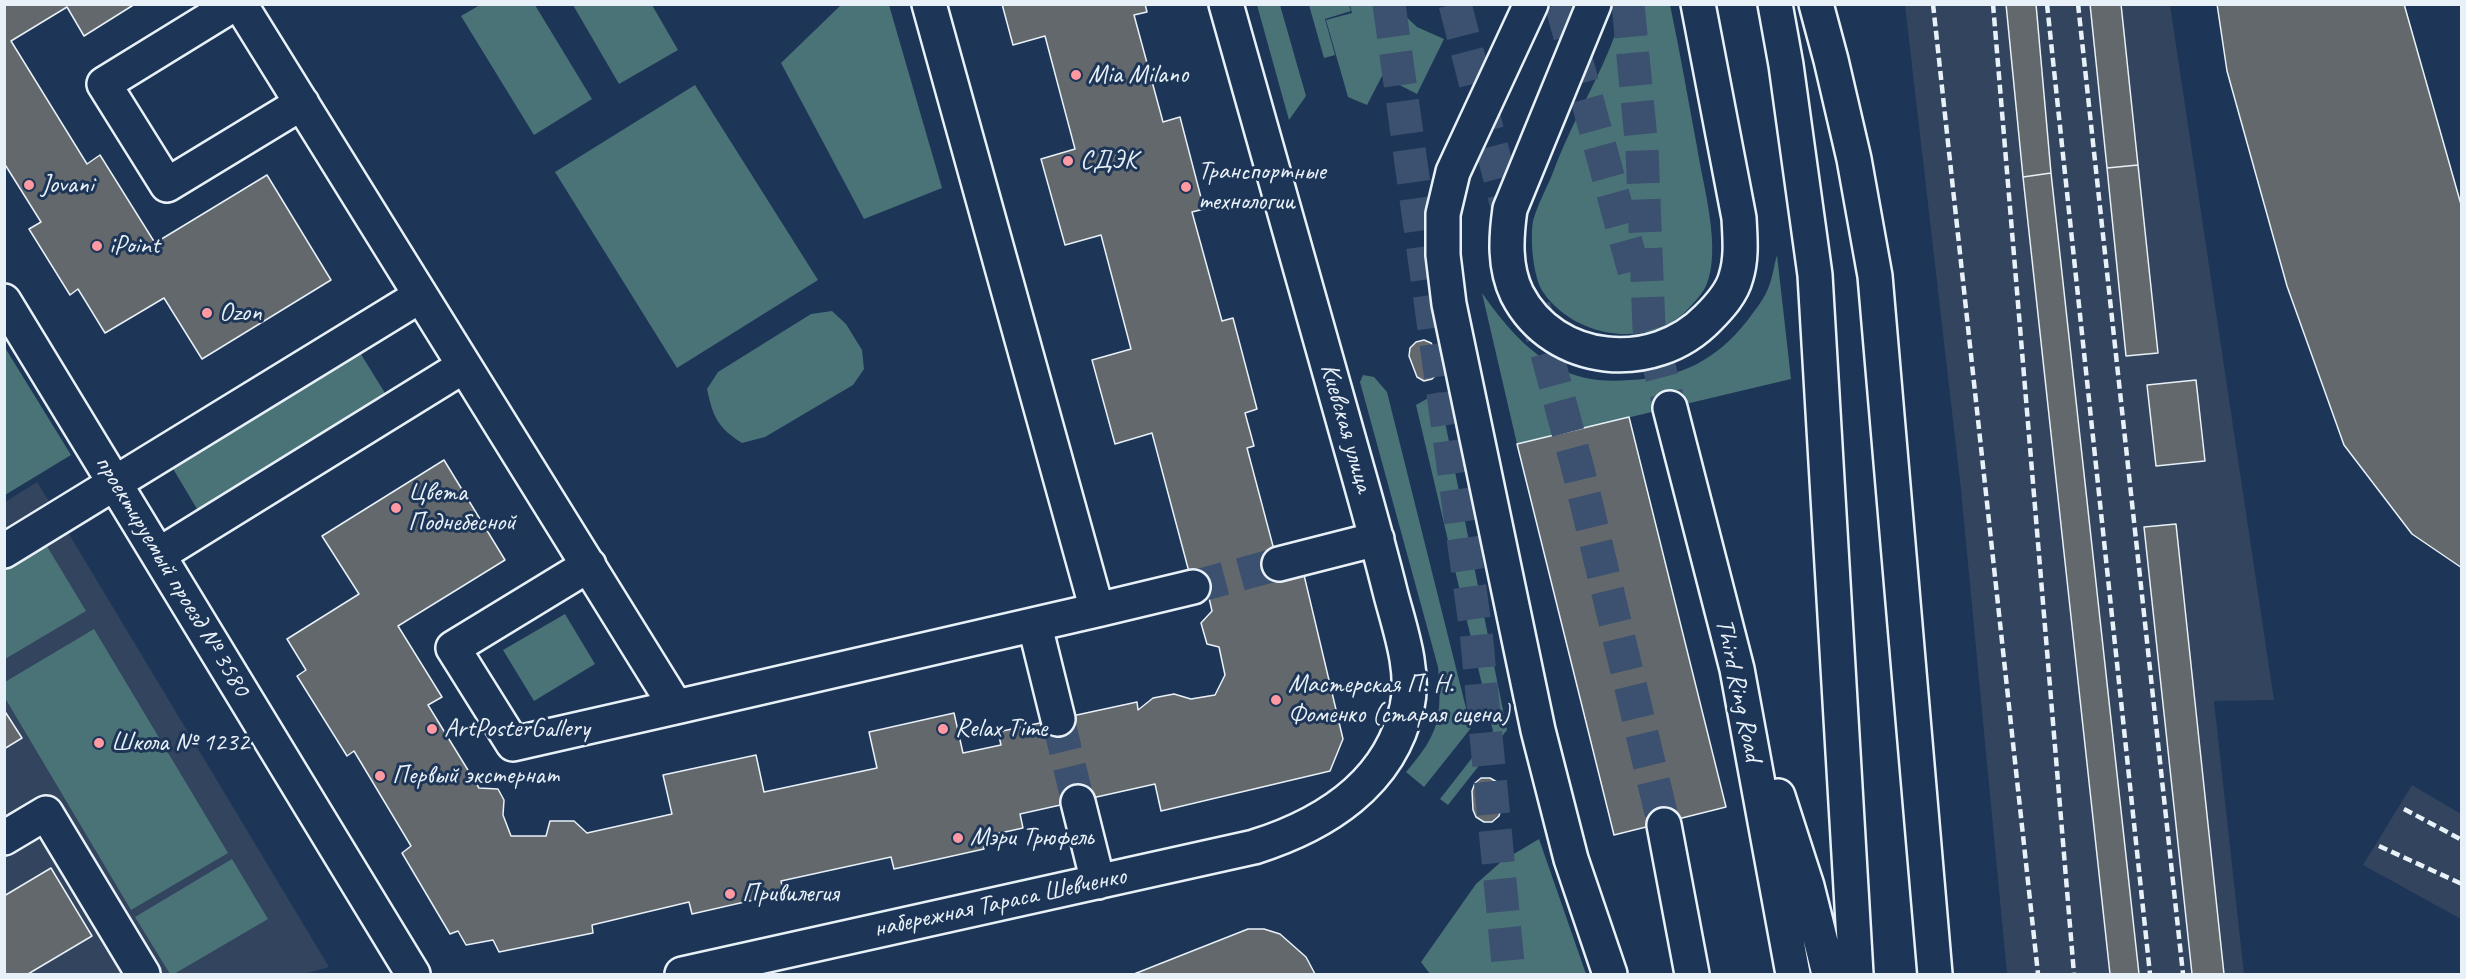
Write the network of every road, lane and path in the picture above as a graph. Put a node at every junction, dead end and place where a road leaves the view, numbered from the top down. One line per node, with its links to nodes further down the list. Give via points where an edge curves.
1 (234, 4): 10 (main road, via 104,84 167,185)
2 (240, 4): 10 (main road)
3 (929, 4): 22 (main road)
4 (1226, 4): 16 (main road, Киевская улица)
5 (1531, 4): 36 (main road, via 1453,172 1443,214 1443,255 1449,304 1538,730 1571,859)
6 (1594, 4): 7 (main road, via 1510,208 1508,264 1518,294 1536,320 1558,339 1588,351 1621,357 1658,350 1694,332 1723,302 1736,279 1739,218)
7 (1698, 4)
8 (1775, 4): 40 (main road, via 1815,275)
9 (1816, 4): 41 (main road, via 1854,159 1875,276)
10 (302, 103): 11 (main road)
11 (420, 296): 13 (main road); 15 (main road)
12 (4, 301): 15 (main road, проектируемый проезд № 3580)
13 (464, 366): 18 (main road); 20 (main road)
14 (1671, 408): 24 (main road, Third Ring Road)
15 (116, 484): 17 (main road); 18 (main road, проектируемый проезд № 3580)
16 (1377, 539): 19 (main road); 28 (main road, Киевская улица, via 1407,666 1408,704 1401,730 1376,771 1347,800)
17 (4, 551)
18 (159, 554): 34 (main road, проектируемый проезд № 3580)
19 (1279, 564)
20 (590, 565): 25 (main road); 25 (main road, via 453,648 513,744)
21 (1193, 587): 22 (main road)
22 (1097, 610): 23 (main road)
23 (1035, 626): 25 (main road); 26 (main road)
24 (1737, 669): 38 (main road, Third Ring Road); 39 (main road, via 1807,886)
25 (676, 707)
26 (1058, 719)
27 (1078, 801): 31 (main road)
28 (1315, 823): 31 (main road, набережная Тараса Шевченко, via 1254,847)
29 (1664, 825): 37 (main road)
30 (4, 838): 33 (main road, via 46,813)
31 (1098, 882): 32 (main road, набережная Тараса Шевченко)
32 (747, 967): 35 (main road, набережная Тараса Шевченко)
33 (143, 975)
34 (413, 975)
35 (682, 975)
36 (1610, 975)
37 (1692, 975)
38 (1793, 975)
39 (1828, 975)
40 (1856, 975)
41 (1935, 975)

